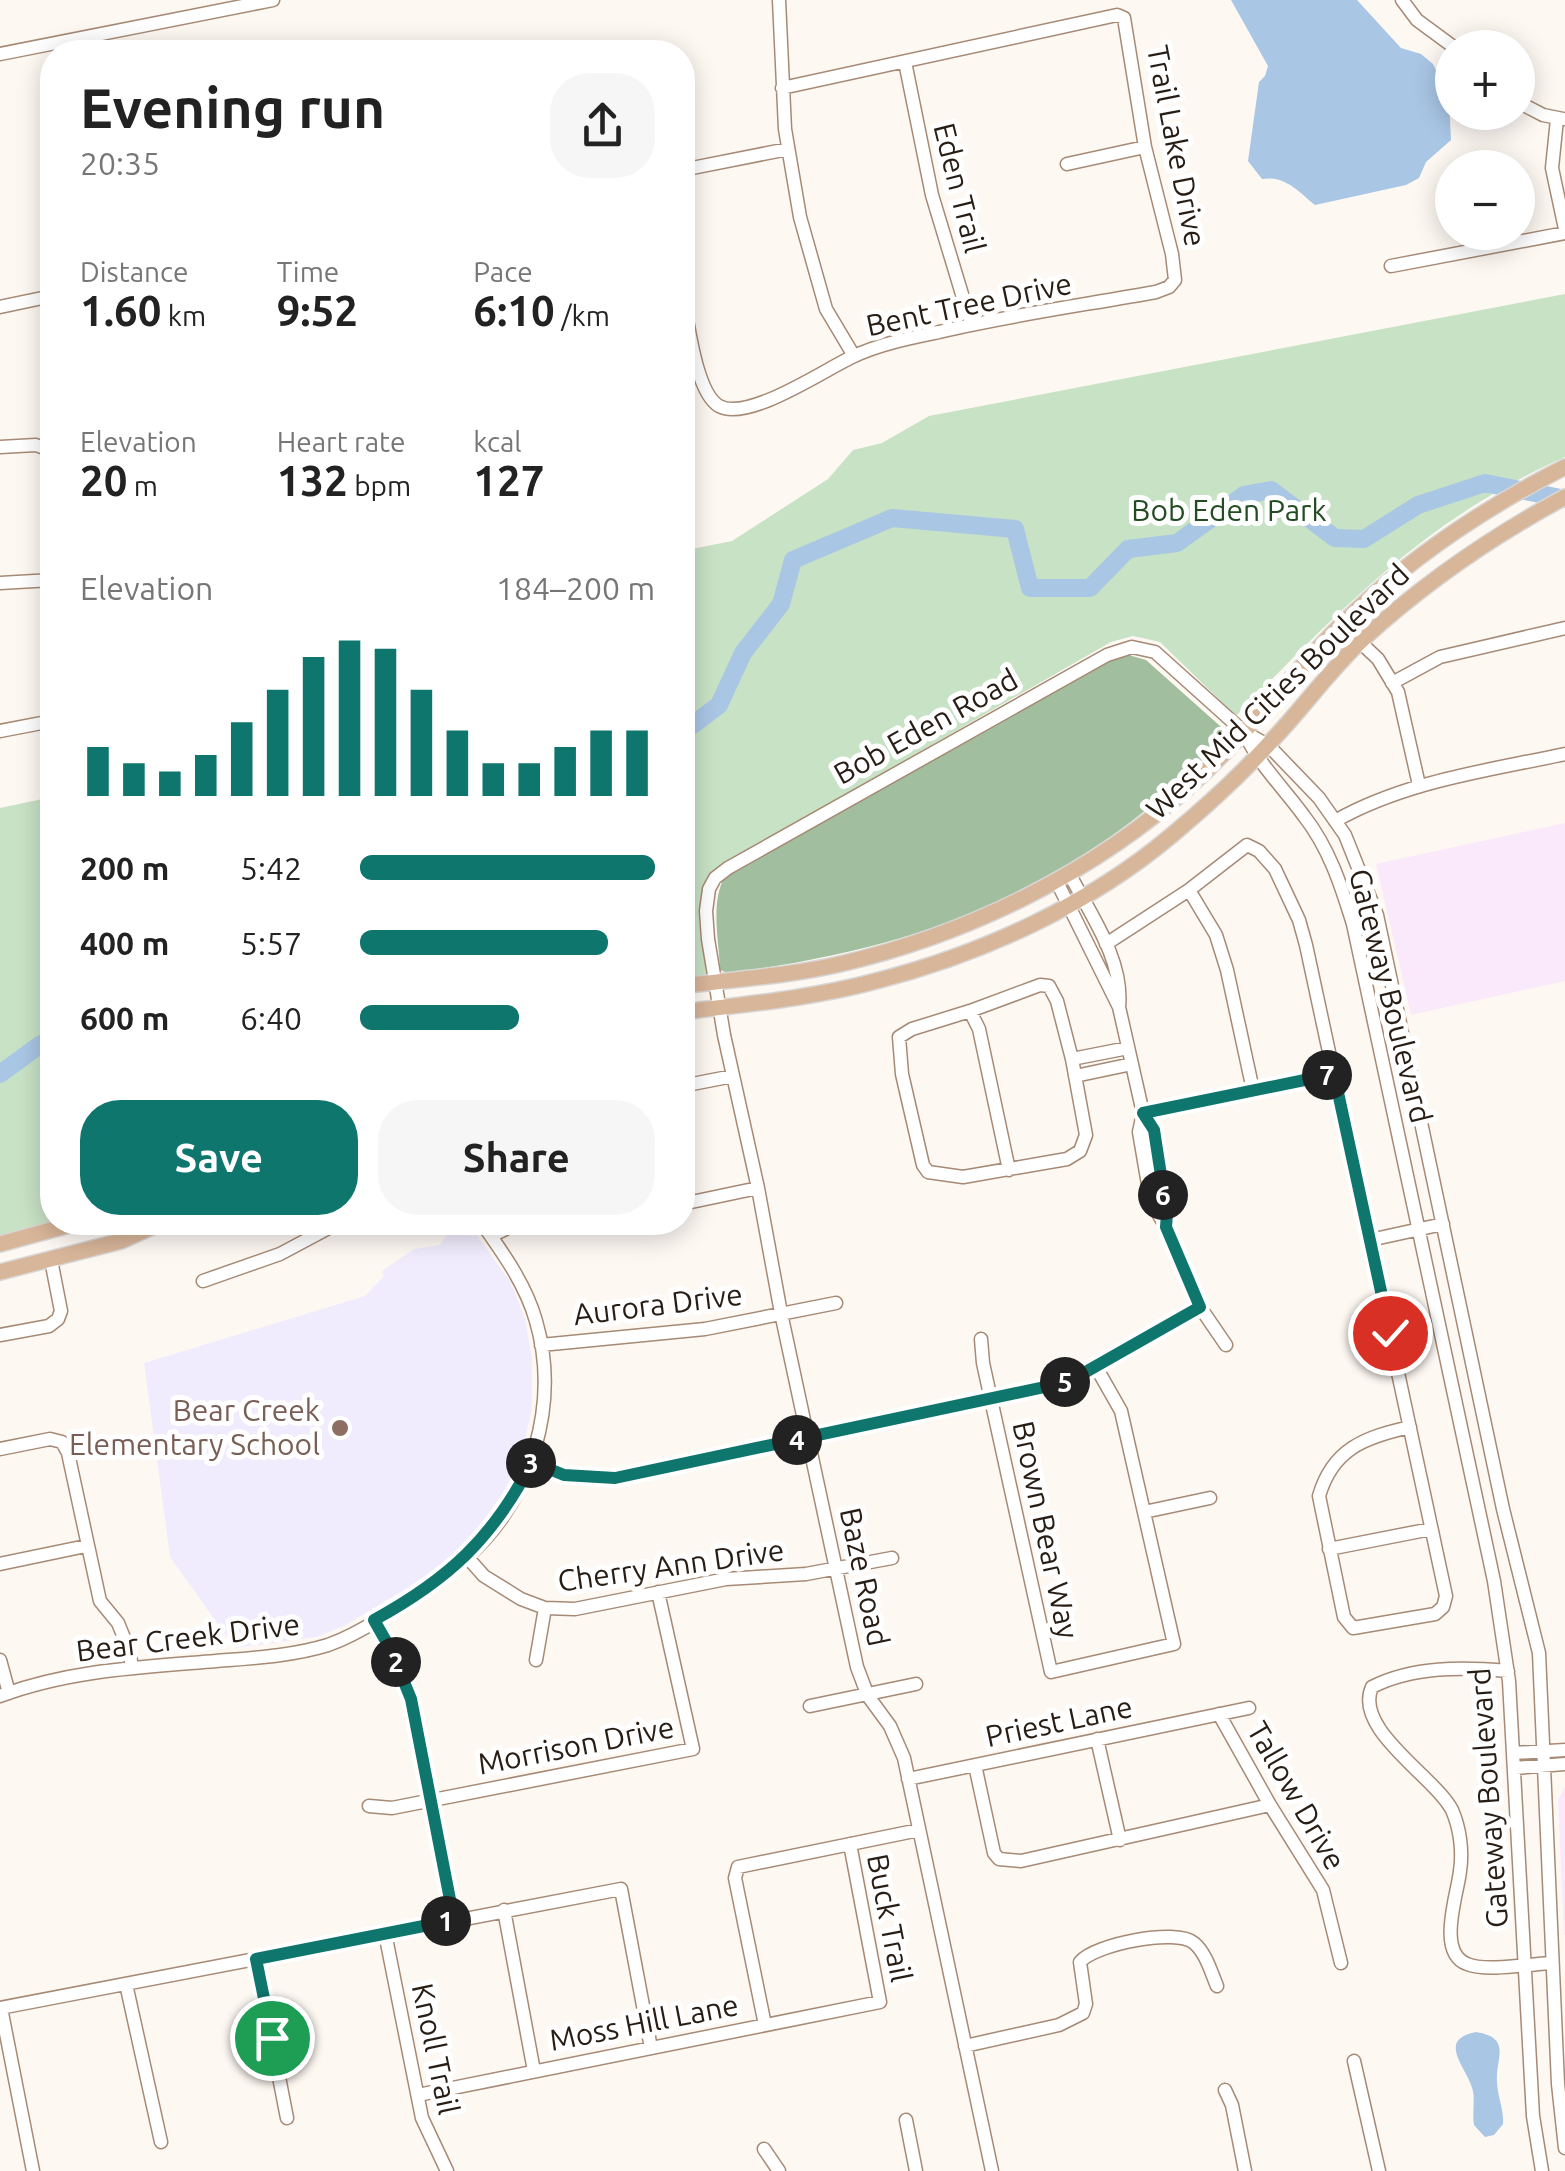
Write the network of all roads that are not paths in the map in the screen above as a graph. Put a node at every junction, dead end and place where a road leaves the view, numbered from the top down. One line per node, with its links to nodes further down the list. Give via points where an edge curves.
1 (274, 0): 5 (street)
2 (779, 0): 9 (street)
3 (1402, 0): 4 (street)
4 (1435, 33)
5 (71, 40)
6 (40, 46): 7 (street)
7 (0, 54)
8 (905, 62): 9 (street, Trail Lake Drive); 12 (street, Trail Lake Drive, via 1117,15 1126,20); 21 (street, Eden Trail, via 936,214)
9 (782, 88): 13 (street)
10 (1535, 109): 11 (street)
11 (1561, 119): 16 (street, via 1552,168)
12 (1145, 146): 14 (street); 18 (street, Trail Lake Drive)
13 (788, 149): 15 (street); 23 (street, via 813,272)
14 (1067, 164)
15 (695, 167)
16 (1565, 231): 17 (street)
17 (1391, 266)
18 (1176, 275): 21 (street, Bent Tree Drive, via 1156,292)
19 (40, 299): 20 (street)
20 (0, 307)
21 (971, 324): 23 (street, Bent Tree Drive)
22 (695, 351): 23 (street, Bent Tree Drive, via 711,398 734,410)
23 (854, 356)
24 (40, 446): 25 (street)
25 (0, 447)
26 (1565, 467): 30 (main road, West Mid Cities Boulevard, via 1458,528)
27 (1565, 497): 32 (main road, West Mid Cities Boulevard, via 1453,564)
28 (40, 581): 29 (street)
29 (0, 583)
30 (1342, 624): 32 (street); 36 (main road, West Mid Cities Boulevard)
31 (1565, 628): 33 (street, via 1440,657)
32 (1359, 642): 33 (street); 37 (main road, West Mid Cities Boulevard)
33 (1392, 683): 40 (street)
34 (40, 724): 35 (street)
35 (0, 732)
36 (1244, 732): 37 (street, Gateway Boulevard); 39 (street, Gateway Boulevard); 42 (main road, West Mid Cities Boulevard, via 1149,820); 46 (street, Bob Eden Road, via 1155,652 1132,647 1107,654 716,878 706,911)
37 (1268, 745): 39 (main road, West Mid Cities Boulevard); 41 (street, Gateway Boulevard)
38 (1565, 754): 40 (street)
39 (1255, 758): 44 (main road, West Mid Cities Boulevard, via 1143,858); 65 (street, Gateway Boulevard, via 1306,817 1335,867)
40 (1418, 785): 41 (street)
41 (1335, 821): 64 (street, Gateway Boulevard, via 1376,915)
42 (1062, 876): 44 (street); 46 (main road, West Mid Cities Boulevard, via 913,944 822,967)
43 (1188, 890): 45 (street); 55 (street, via 1247,845 1276,869 1299,920); 59 (street, via 1216,935)
44 (1075, 901): 45 (street); 48 (street); 49 (main road, West Mid Cities Boulevard, via 921,969 799,998)
45 (1106, 944): 48 (street, via 1121,986)
46 (716, 982): 47 (main road, West Mid Cities Boulevard); 49 (street, Baze Road)
47 (695, 984)
48 (1118, 1007): 52 (street)
49 (720, 1008): 50 (main road, West Mid Cities Boulevard); 56 (street, Baze Road)
50 (695, 1011)
51 (970, 1011): 53 (street, via 1049,986); 61 (street); 61 (street, via 899,1037 923,1166 964,1177)
52 (1128, 1048): 53 (street); 54 (street)
53 (1072, 1059): 57 (street)
54 (1132, 1064): 57 (street); 60 (street)
55 (1334, 1074): 59 (street); 70 (street)
56 (733, 1076): 58 (street); 62 (street, Baze Road)
57 (1075, 1076): 61 (street, via 1086,1135 1080,1151)
58 (695, 1083)
59 (1253, 1090): 60 (street)
60 (1143, 1113): 76 (street, via 1154,1130 1161,1211)
61 (1009, 1170)
62 (758, 1188): 63 (street); 77 (street, Baze Road)
63 (695, 1201)
64 (1443, 1224): 65 (street); 112 (street, Gateway Boulevard, via 1538,1653)
65 (1420, 1229): 70 (street); 103 (street, Gateway Boulevard)
66 (40, 1233): 71 (main road)
67 (134, 1235): 72 (main road)
68 (316, 1235): 74 (street)
69 (491, 1236): 80 (street, Bear Creek Drive, via 524,1291)
70 (1370, 1240): 84 (street)
71 (0, 1244)
72 (52, 1260): 73 (main road); 78 (street, via 58,1319)
73 (0, 1272)
74 (203, 1281)
75 (836, 1303): 77 (street, Aurora Drive)
76 (1200, 1307): 81 (street); 82 (street)
77 (780, 1313): 80 (street, Aurora Drive, via 705,1329); 85 (street, Baze Road)
78 (0, 1335)
79 (981, 1339): 83 (street, Brown Bear Way)
80 (541, 1345): 87 (street, Bear Creek Drive, via 545,1396)
81 (1226, 1345)
82 (1096, 1367): 83 (street, via 1068,1382); 89 (street, via 1121,1411)
83 (991, 1399): 85 (street); 89 (street, Brown Bear Way, via 1050,1672 1174,1644)
84 (1410, 1427): 90 (street); 92 (street, via 1355,1444 1323,1483)
85 (809, 1438): 87 (street, via 615,1478 564,1475); 96 (street, Baze Road)
86 (0, 1450): 91 (street, via 59,1440 68,1452)
87 (532, 1462): 93 (street, Bear Creek Drive, via 502,1515)
88 (1210, 1498): 89 (street)
89 (1144, 1512)
90 (1431, 1529): 92 (street); 92 (street, via 1446,1596 1435,1614 1353,1628 1344,1616)
91 (86, 1546): 95 (street); 102 (street, via 100,1601 118,1623)
92 (1329, 1549)
93 (467, 1557): 98 (street, Cherry Ann Drive, via 499,1587); 99 (street, Bear Creek Drive)
94 (892, 1558): 96 (street, Cherry Ann Drive)
95 (0, 1564)
96 (838, 1569): 97 (street, Cherry Ann Drive, via 726,1578); 106 (street, Baze Road)
97 (658, 1592): 98 (street, Cherry Ann Drive, via 575,1609); 117 (street, Morrison Drive, via 693,1749)
98 (545, 1608): 101 (street)
99 (374, 1620): 102 (street, Bear Creek Drive, via 303,1652); 117 (street, via 411,1699)
100 (0, 1660): 105 (street)
101 (536, 1660)
102 (132, 1667): 105 (street, Bear Creek Drive)
103 (1508, 1671): 113 (street, Gateway Boulevard); 129 (street, via 1420,1672 1372,1687 1368,1700 1388,1741 1431,1781 1453,1813 1461,1852 1450,1918 1457,1955 1476,1966)
104 (916, 1684): 106 (street)
105 (4, 1695)
106 (868, 1696): 107 (street); 116 (street, Baze Road, via 898,1741)
107 (810, 1706)
108 (1249, 1708): 109 (street, Priest Lane)
109 (1219, 1714): 110 (street, Priest Lane); 118 (street, Tallow Drive)
110 (1097, 1740): 115 (street, Priest Lane); 121 (street)
111 (1565, 1750): 112 (street)
112 (1543, 1759): 113 (street); 114 (street); 128 (street, Gateway Boulevard)
113 (1514, 1761): 129 (street, Gateway Boulevard)
114 (1565, 1764)
115 (975, 1765): 116 (street, Priest Lane); 121 (street, via 994,1853 1003,1860)
116 (908, 1778): 120 (street, Baze Road)
117 (430, 1800): 119 (street); 124 (street)
118 (1270, 1805): 121 (street); 127 (street, Tallow Drive, via 1323,1890)
119 (369, 1806)
120 (920, 1830): 122 (street); 135 (street, Baze Road)
121 (1120, 1840)
122 (850, 1844): 132 (street, Buck Trail); 134 (street, via 738,1867)
123 (504, 1910): 124 (street); 136 (street, via 621,1889); 138 (street)
124 (454, 1920): 125 (street)
125 (385, 1934): 126 (street); 140 (street, Knoll Trail)
126 (256, 1959): 130 (street); 141 (street)
127 (1341, 1963)
128 (1552, 1963): 129 (street); 144 (street, Gateway Boulevard)
129 (1525, 1964): 153 (street, Gateway Boulevard, via 1532,2116)
130 (126, 1984): 133 (street); 143 (street)
131 (1217, 1986): 135 (street, via 1191,1940 1173,1935 1102,1948 1080,1962 1082,2014)
132 (880, 2002): 134 (street, Moss Hill Lane)
133 (0, 2008): 146 (street)
134 (765, 2025): 136 (street, Moss Hill Lane)
135 (965, 2046): 150 (street, Baze Road)
136 (651, 2048): 138 (street, Moss Hill Lane)
137 (1354, 2061): 152 (street)
138 (534, 2071): 140 (street, Moss Hill Lane)
139 (1225, 2090): 151 (street)
140 (418, 2095): 147 (street, Knoll Trail, via 427,2133)
141 (286, 2118)
142 (906, 2120): 149 (street)
143 (161, 2142)
144 (1565, 2148)
145 (764, 2149): 148 (street)
146 (33, 2171)
147 (447, 2171)
148 (779, 2171)
149 (916, 2171)
150 (992, 2171)
151 (1246, 2171)
152 (1379, 2171)
153 (1542, 2171)

